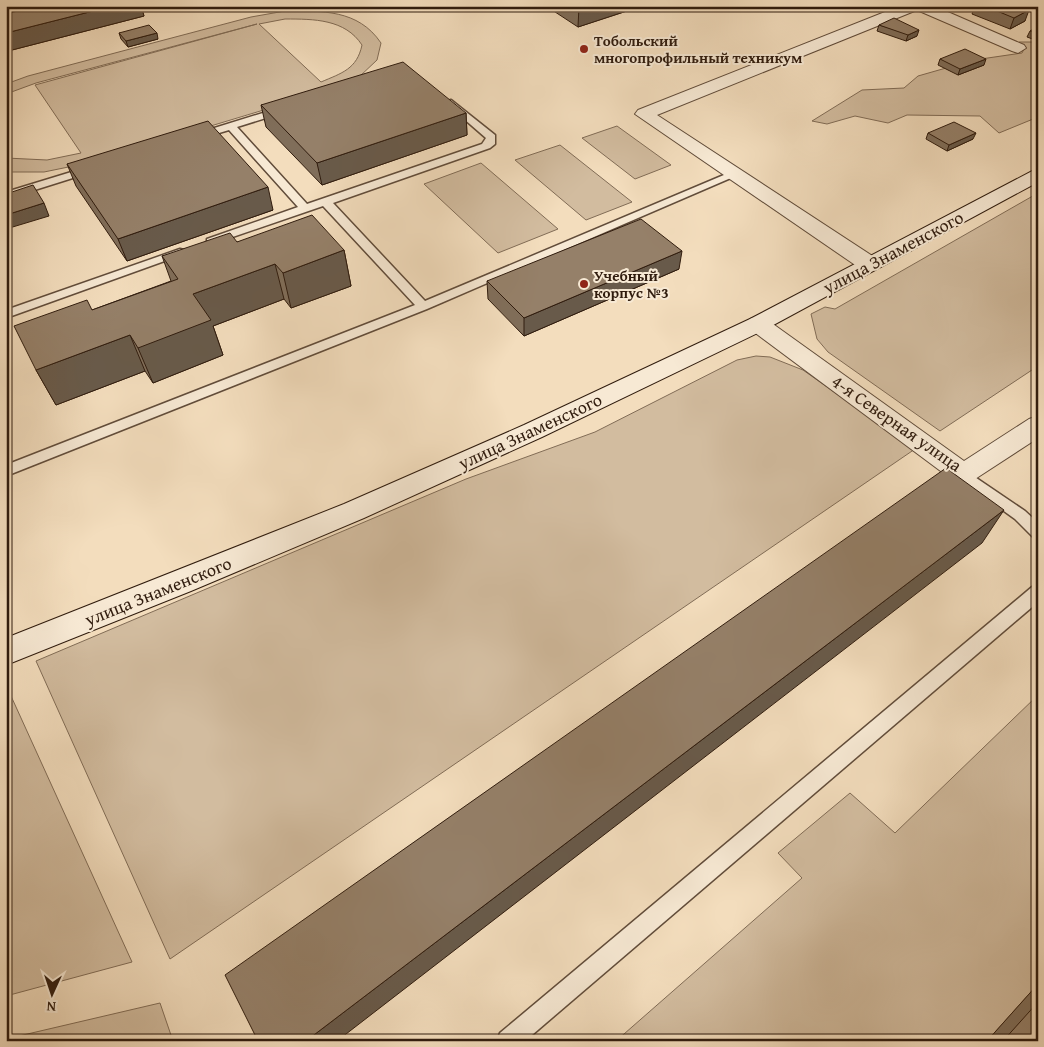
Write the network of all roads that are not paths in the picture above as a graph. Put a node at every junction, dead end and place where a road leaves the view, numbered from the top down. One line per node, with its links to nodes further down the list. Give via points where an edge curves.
1 (914, 6): 9 (street, via 644,114)
2 (920, 6): 3 (street)
3 (1018, 48)
4 (440, 94): 12 (lane, via 491,137 491,142)
5 (296, 106): 6 (lane)
6 (231, 126): 7 (lane); 13 (lane)
7 (184, 140)
8 (100, 167): 11 (lane)
9 (734, 174): 14 (street); 15 (lane)
10 (1038, 174): 14 (street, улица Знаменского)
11 (6, 196)
12 (325, 201): 13 (lane); 15 (lane)
13 (306, 208): 16 (lane)
14 (869, 264): 17 (street, улица Знаменского)
15 (423, 306): 19 (lane)
16 (6, 314)
17 (758, 324): 20 (street, 4-я Северная улица); 23 (street, улица Знаменского, via 533,431 362,507 180,583)
18 (1038, 425): 20 (street, 4-я Северная улица)
19 (6, 471)
20 (963, 474): 21 (lane, via 1020,515)
21 (1038, 533)
22 (1038, 592): 24 (lane)
23 (8, 648)
24 (508, 1041)

